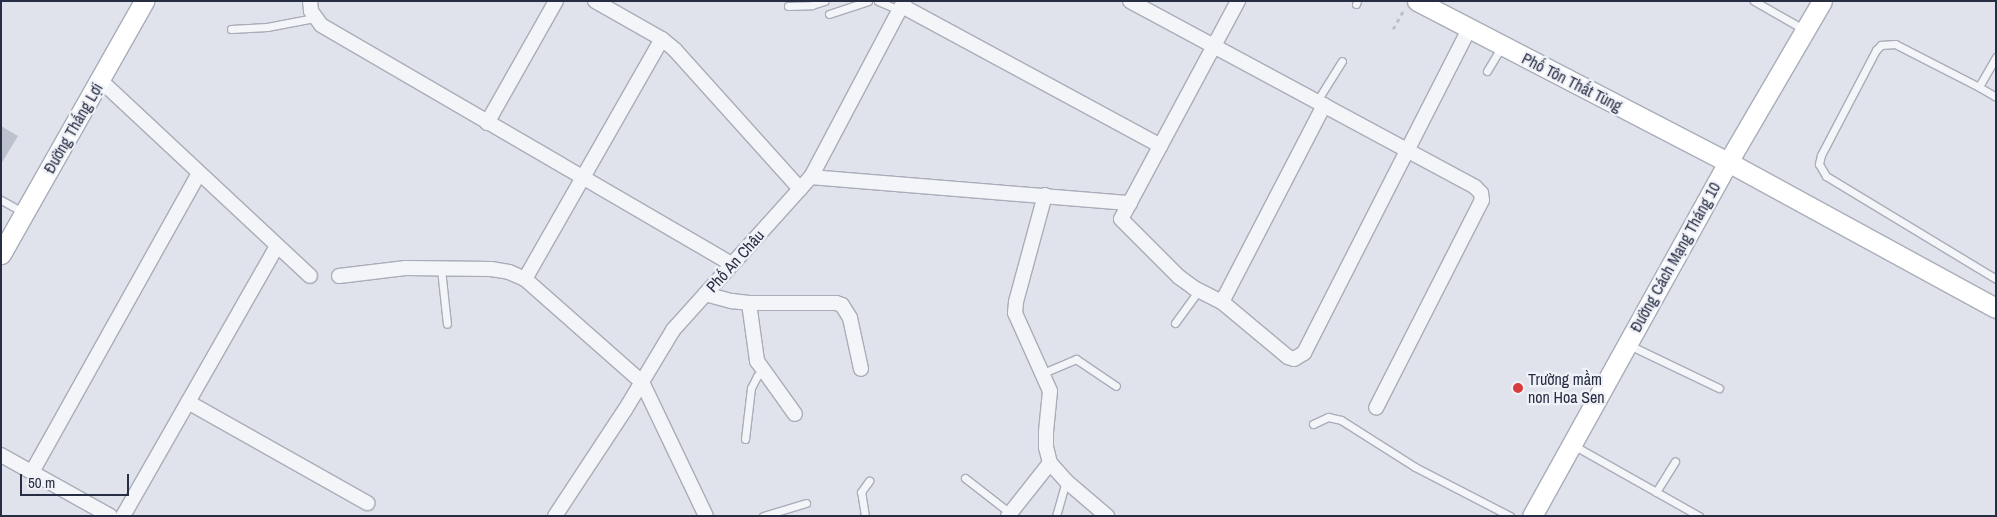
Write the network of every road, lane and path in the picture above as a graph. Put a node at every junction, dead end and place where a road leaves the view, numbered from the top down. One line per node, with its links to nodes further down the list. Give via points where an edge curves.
1 (144, 1): 29 (street, Đường Thắng Lợi)
2 (310, 1): 18 (street)
3 (556, 1): 33 (street)
4 (595, 1): 23 (street)
5 (824, 1): 15 (lane)
6 (868, 1): 17 (lane)
7 (878, 1): 16 (lane)
8 (1238, 1): 25 (street)
9 (1408, 1): 19 (path)
10 (1754, 1): 14 (lane)
11 (1822, 1): 22 (street, Đường Cách Mạng Tháng 10)
12 (1133, 2): 25 (street)
13 (1430, 4): 20 (street, Phố Tôn Thất Tùng)
14 (1766, 4): 22 (lane)
15 (788, 6)
16 (902, 6): 34 (street); 38 (street, Phố An Châu)
17 (829, 14)
18 (314, 18): 21 (lane); 33 (street)
19 (1392, 29)
20 (1470, 29): 24 (street, Phố Tôn Thất Tùng); 35 (street)
21 (231, 30)
22 (1805, 30): 36 (street, Đường Cách Mạng Tháng 10)
23 (662, 39): 39 (street); 40 (street)
24 (1502, 45): 28 (lane); 36 (street, Phố Tôn Thất Tùng)
25 (1214, 46): 32 (street); 34 (street)
26 (1996, 57): 30 (lane)
27 (1342, 60): 32 (lane)
28 (1487, 71)
29 (100, 80): 37 (street); 44 (street, Đường Thắng Lợi)
30 (1979, 88): 31 (lane); 52 (lane, via 1894,44 1881,45 1819,164 1826,176)
31 (1996, 97)
32 (1320, 103): 35 (street); 55 (street)
33 (488, 123): 39 (street)
34 (1161, 146): 43 (street)
35 (1407, 150): 55 (street, via 1304,353 1288,358); 68 (street, via 1475,187 1482,200)
36 (1728, 162): 57 (street, Phố Tôn Thất Tùng); 60 (street, Đường Cách Mạng Tháng 10)
37 (199, 173): 45 (street); 76 (street)
38 (811, 176): 40 (street, Phố An Châu); 41 (street)
39 (582, 178): 47 (street); 51 (street)
40 (800, 189): 47 (street, Phố An Châu)
41 (1045, 195): 43 (street); 63 (street, via 1016,302 1016,313)
42 (1, 200): 44 (lane)
43 (1130, 203): 53 (street, via 1121,219 1164,264)
44 (24, 214): 46 (street, Đường Thắng Lợi)
45 (277, 246): 49 (street); 67 (street)
46 (1, 254)
47 (732, 264): 54 (street, Phố An Châu)
48 (442, 269): 50 (street, via 406,268); 51 (street, via 509,272); 59 (lane)
49 (310, 276)
50 (339, 276)
51 (524, 279): 64 (street)
52 (1996, 279)
53 (1199, 290): 55 (street); 58 (lane)
54 (705, 294): 56 (street); 64 (street, Phố An Châu, via 663,344)
55 (1222, 302)
56 (749, 303): 61 (street, via 842,305 850,318); 62 (street, via 757,361)
57 (1996, 308)
58 (1176, 323)
59 (447, 324)
60 (1627, 344): 66 (lane); 72 (street, Đường Cách Mạng Tháng 10)
61 (861, 369)
62 (764, 370): 69 (street); 71 (lane, via 751,388)
63 (1043, 373): 65 (lane, via 1076,359); 75 (street, via 1050,391 1046,439)
64 (642, 382): 86 (street, Phố An Châu); 87 (street)
65 (1116, 386)
66 (1719, 388)
67 (188, 402): 81 (street); 85 (street)
68 (1376, 408)
69 (795, 414)
70 (1313, 424): 92 (lane, via 1328,417 1341,420 1415,468)
71 (745, 440)
72 (1571, 444): 80 (lane); 93 (street, Đường Cách Mạng Tháng 10)
73 (1, 454): 76 (street)
74 (1676, 461): 80 (lane)
75 (1050, 463): 78 (street); 83 (street)
76 (32, 472): 84 (street)
77 (965, 478): 83 (lane)
78 (1066, 481): 90 (lane); 91 (street)
79 (869, 482): 89 (lane, via 861,492)
80 (1656, 492): 94 (lane)
81 (366, 503)
82 (806, 503): 88 (lane)
83 (1009, 514)
84 (110, 516)
85 (122, 516)
86 (555, 516)
87 (706, 516)
88 (763, 516)
89 (865, 516)
90 (1056, 516)
91 (1107, 516)
92 (1510, 516)
93 (1532, 516)
94 (1699, 516)

